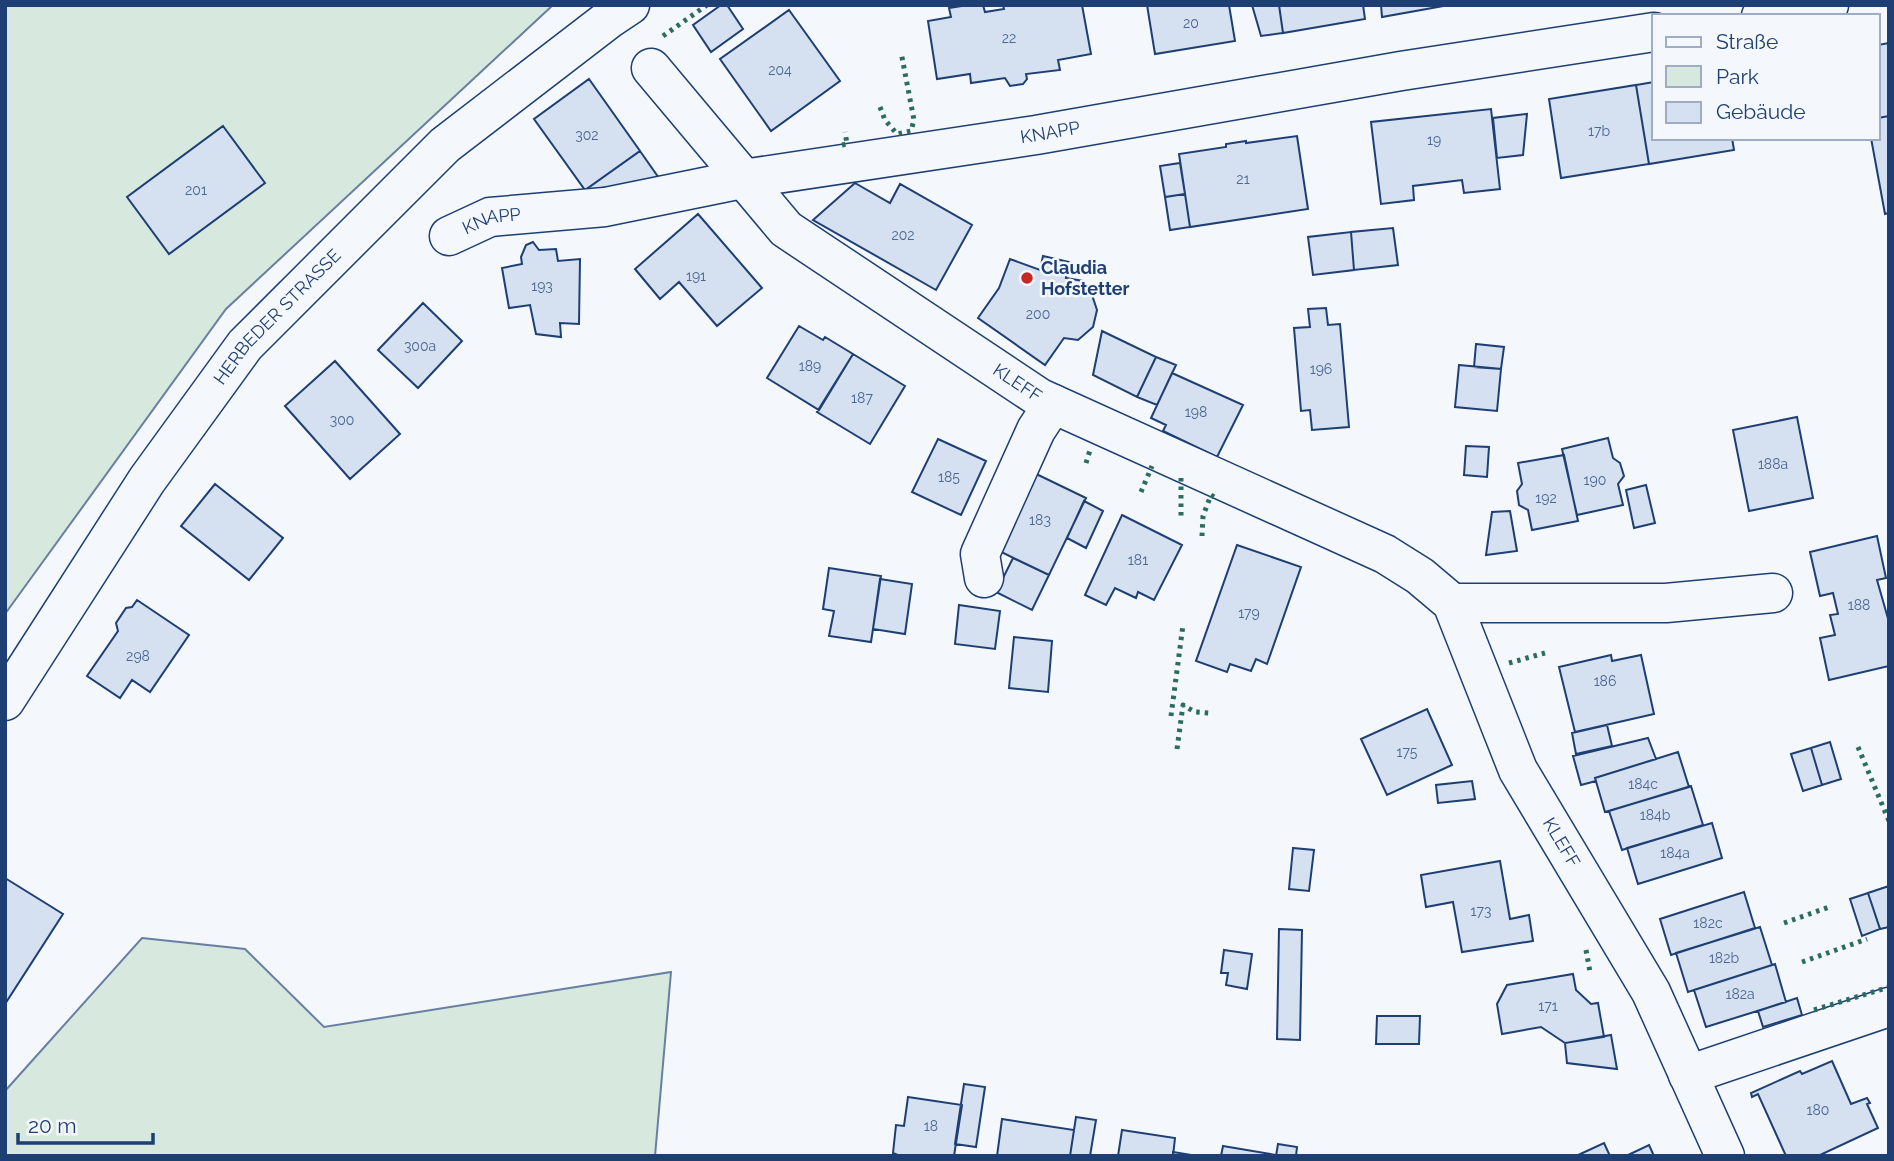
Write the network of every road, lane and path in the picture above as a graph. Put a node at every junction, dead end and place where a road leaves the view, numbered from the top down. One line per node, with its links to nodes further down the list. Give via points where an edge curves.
1 (630, 5): 12 (street, HERBEDER STRASSE, via 445,145 245,345 147,480)
2 (1829, 5): 3 (street)
3 (1773, 14)
4 (1652, 32): 6 (street, KNAPP)
5 (651, 68): 6 (street, KLEFF)
6 (743, 179): 7 (street, KNAPP, via 605,207 490,217); 8 (street, KLEFF, via 786,229)
7 (449, 236)
8 (1053, 404): 9 (street, via 1036,430 980,554); 11 (street, KLEFF, via 1385,554)
9 (984, 578)
10 (1773, 593): 11 (street, via 1667,603)
11 (1452, 603): 14 (street, KLEFF, via 1518,770 1651,992)
12 (5, 701)
13 (1889, 1007): 14 (street)
14 (1688, 1075): 15 (street, KLEFF)
15 (1725, 1156)

